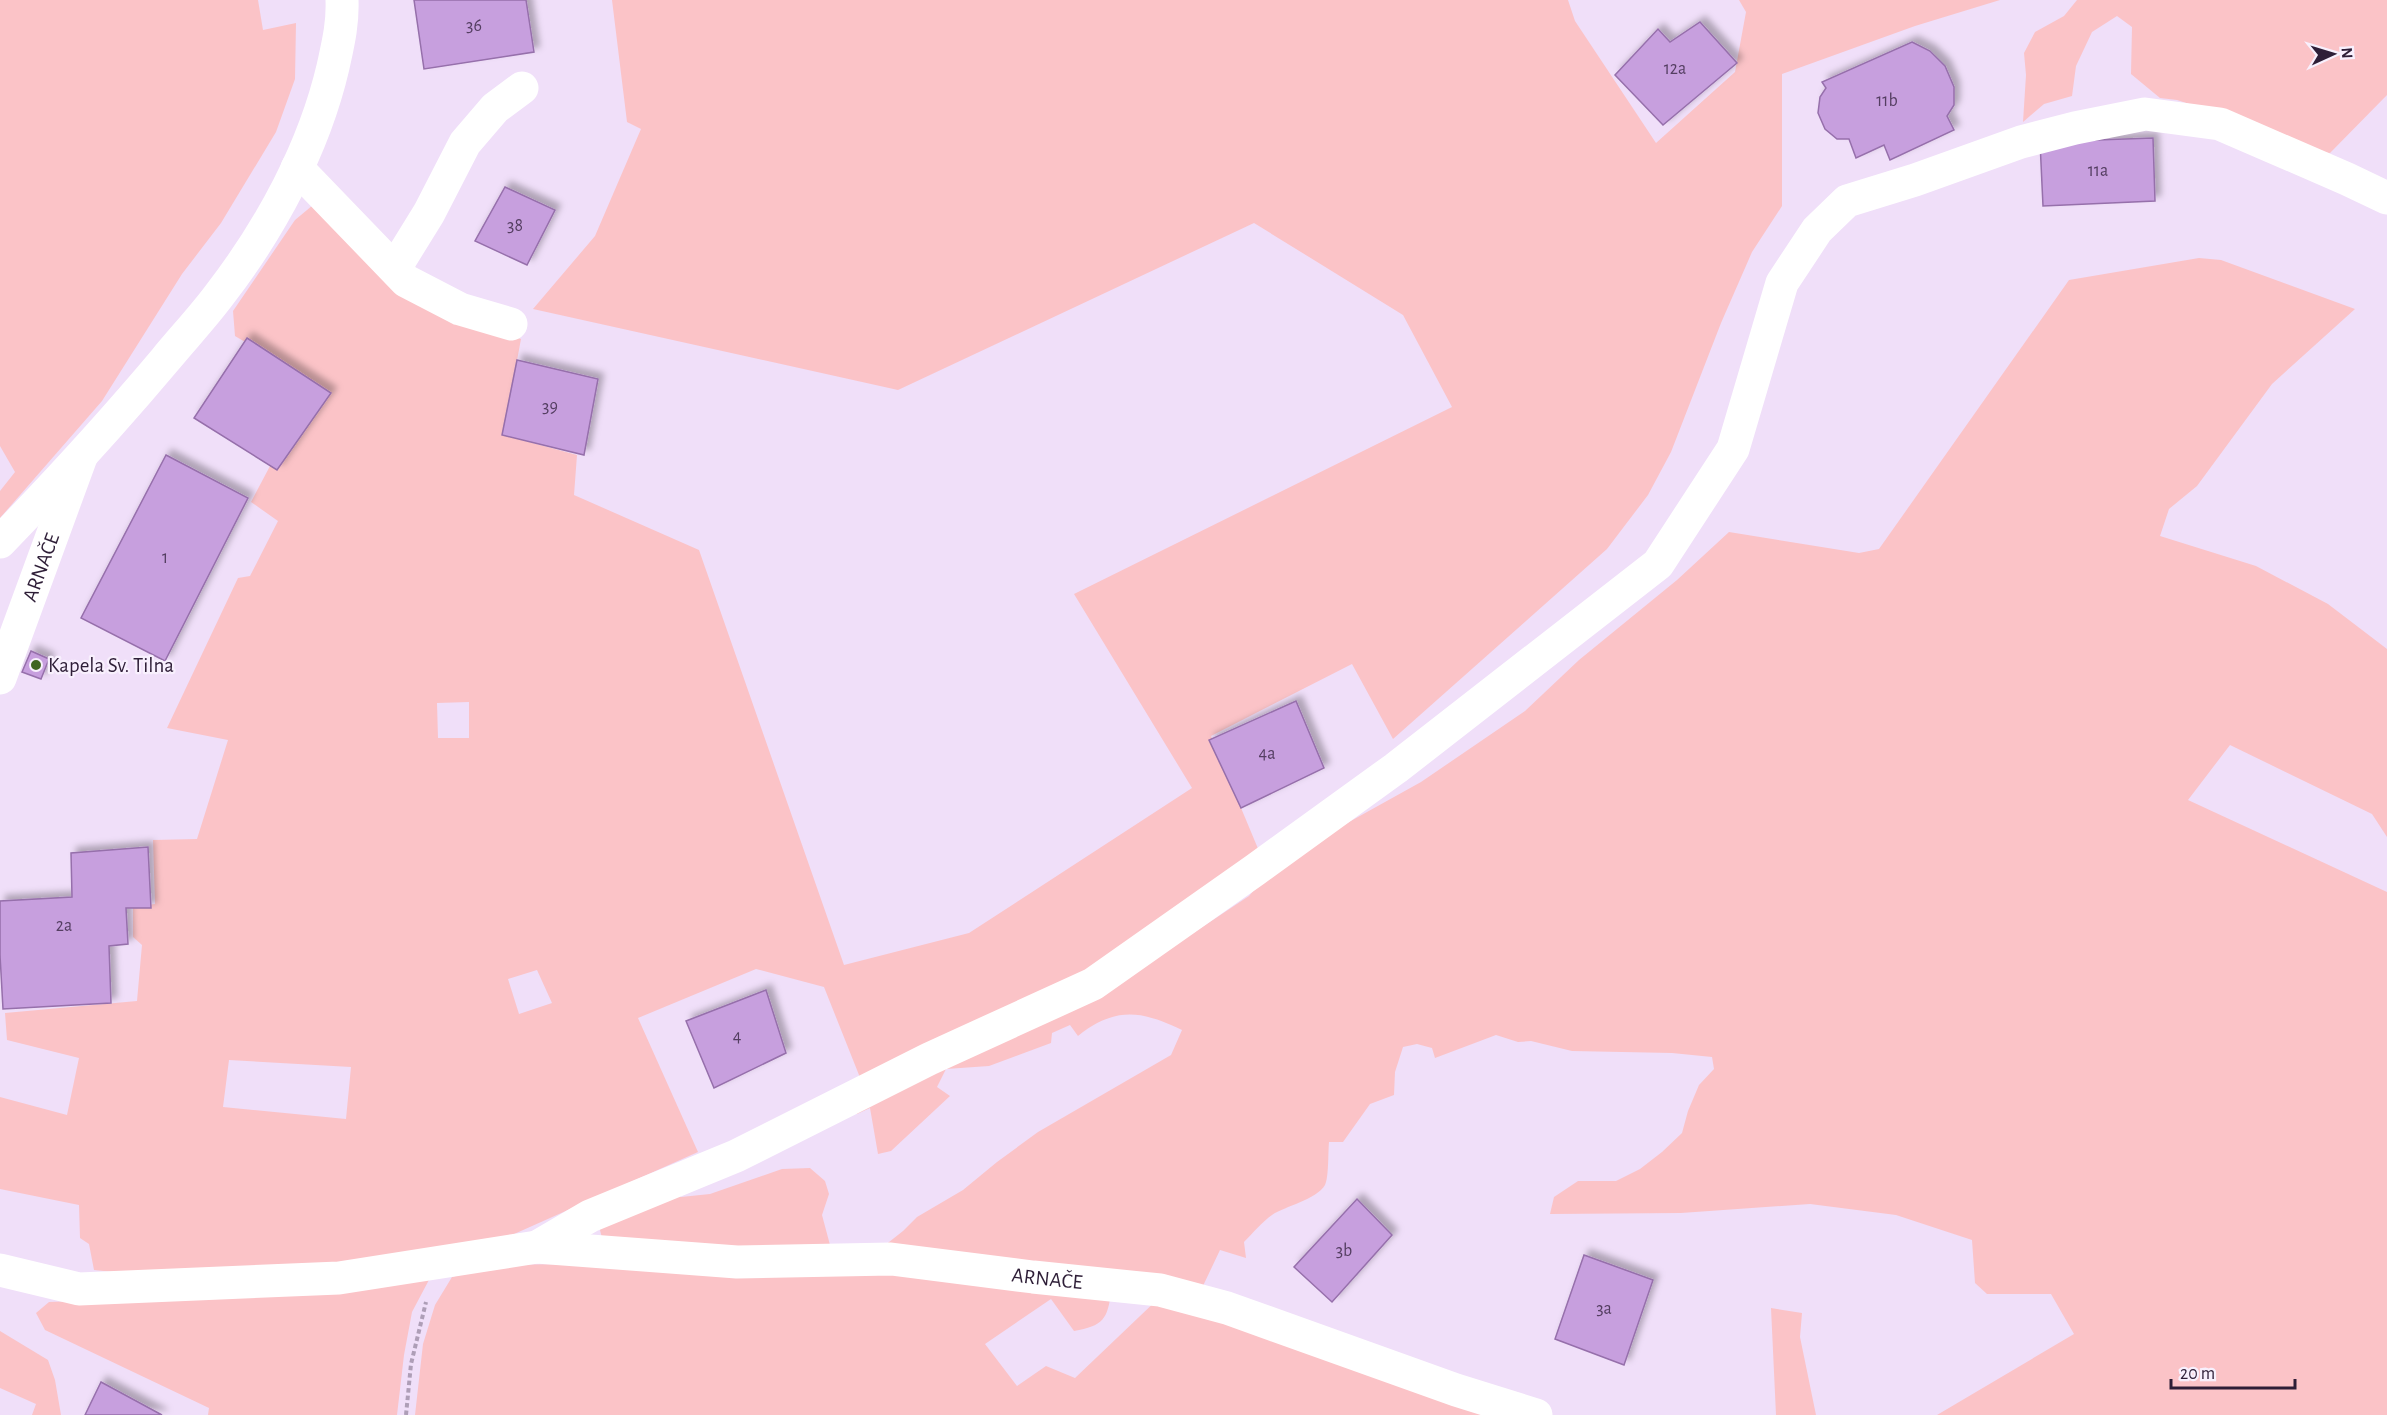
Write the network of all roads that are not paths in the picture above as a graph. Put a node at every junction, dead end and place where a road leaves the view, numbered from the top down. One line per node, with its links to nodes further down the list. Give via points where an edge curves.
1 (342, 0): 3 (street, via 343,21 326,98)
2 (522, 88): 5 (street, via 495,108 465,143 429,213)
3 (297, 168): 5 (street); 7 (street, via 261,234 220,293)
4 (2387, 198): 10 (street, via 2220,124 2145,114 2020,142 1847,201 1817,230 1782,283 1733,449 1658,564 1396,768 1093,984 929,1059 736,1156 590,1216)
5 (394, 268): 6 (street, via 406,280 460,309)
6 (511, 324)
7 (81, 457): 8 (street); 9 (street, ARNAČE)
8 (0, 542)
9 (0, 678)
10 (537, 1247): 11 (street, via 339,1278 79,1289); 12 (street, ARNAČE, via 737,1262 891,1259 1160,1290 1227,1308)
11 (0, 1270)
12 (1536, 1415)

